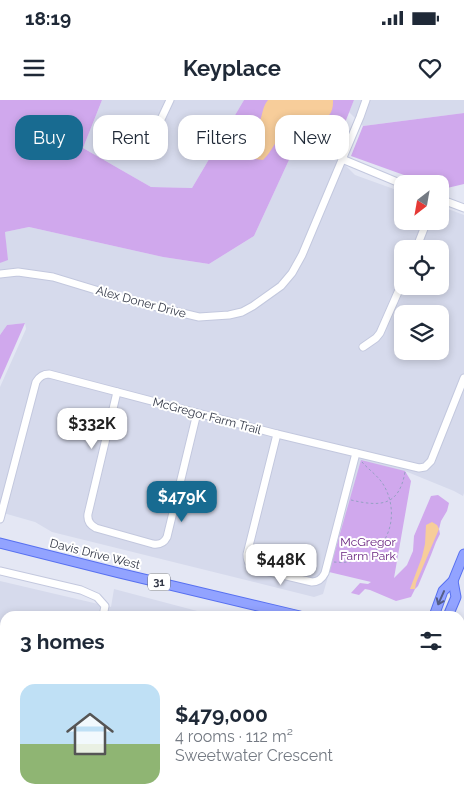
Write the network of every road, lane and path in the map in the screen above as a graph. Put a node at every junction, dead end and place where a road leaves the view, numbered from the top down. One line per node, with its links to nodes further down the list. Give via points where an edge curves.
1 (170, 100): 3 (street)
2 (366, 100): 4 (street, Alex Doner Drive)
3 (163, 115)
4 (349, 143)
5 (342, 160): 10 (street, Alex Doner Drive, via 292,273 281,286 242,312 199,317 53,277 18,272)
6 (344, 160): 7 (street)
7 (394, 181)
8 (449, 202): 9 (street)
9 (464, 208)
10 (0, 274)
11 (397, 295): 12 (street, via 380,333)
12 (363, 347)
13 (464, 378): 17 (street, McGregor Farm Trail, via 427,466 415,468)
14 (117, 392): 15 (street, McGregor Farm Trail); 15 (street, via 88,520 96,528 155,544 162,543 167,537); 21 (street, McGregor Farm Trail, via 49,374 38,378)
15 (197, 413): 16 (street, McGregor Farm Trail)
16 (277, 434): 17 (street, McGregor Farm Trail); 24 (street, via 247,554 248,562 255,569 312,582 322,578)
17 (356, 454): 19 (street); 20 (path, via 383,484)
18 (406, 470): 20 (path, via 402,486)
19 (344, 498): 20 (path, via 372,504); 24 (street)
20 (390, 500): 24 (path, via 389,532 381,545 354,562)
21 (0, 519)
22 (0, 543): 28 (main road, Davis Drive West / 31)
23 (464, 554): 26 (main road)
24 (328, 562)
25 (0, 571): 27 (street, via 81,590 97,597 105,606)
26 (453, 581): 29 (main road, one-way to 29, via 443,591); 30 (main road, via 456,597)
27 (104, 611)
28 (279, 611)
29 (436, 611)
30 (450, 611)

